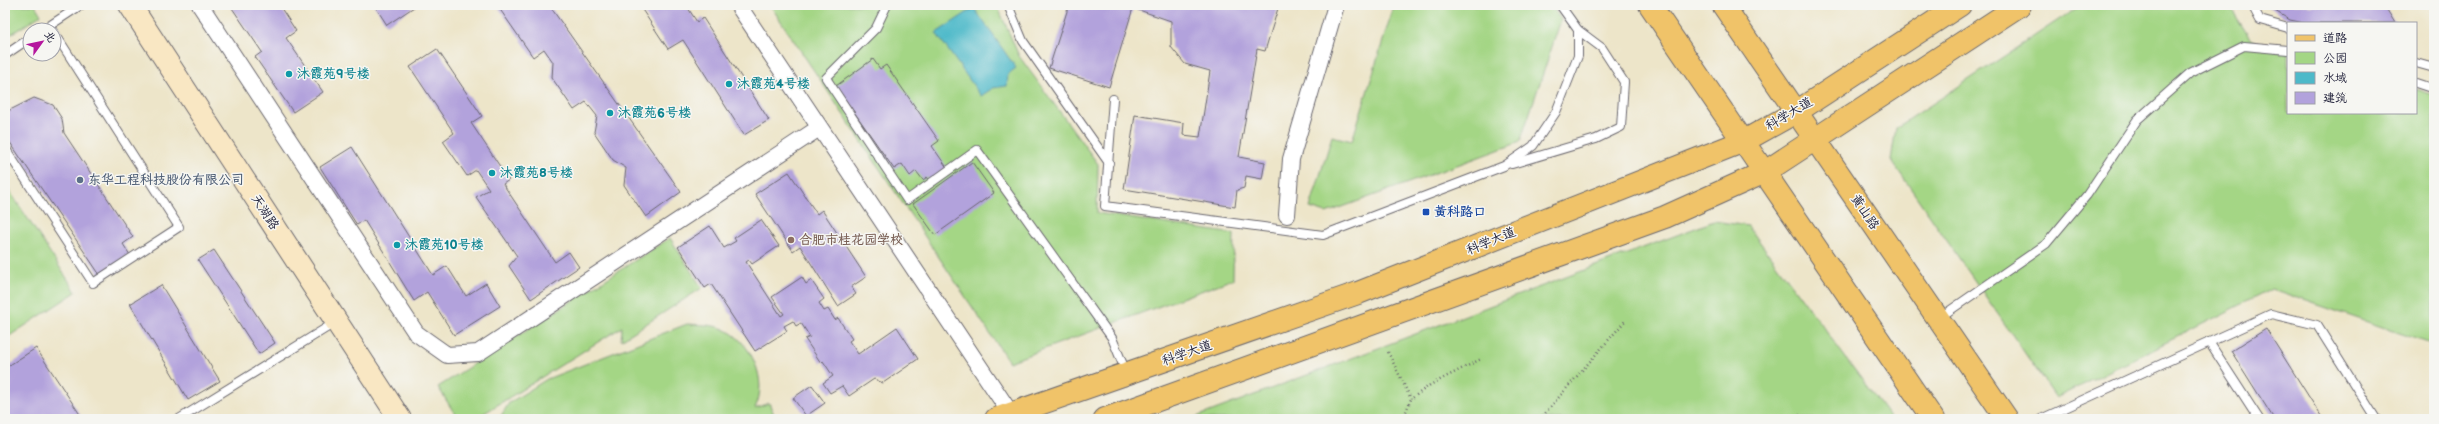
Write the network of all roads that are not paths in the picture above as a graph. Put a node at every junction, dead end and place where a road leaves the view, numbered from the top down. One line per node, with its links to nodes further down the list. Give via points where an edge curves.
1 (82, 5): 14 (lane)
2 (130, 5): 36 (street, 天湖路)
3 (200, 5): 27 (street, via 416,333 447,355 478,353)
4 (738, 5): 27 (street)
5 (887, 5): 38 (lane, via 876,28 826,78 906,200 977,150 1112,338)
6 (1008, 5): 31 (lane, via 1023,41)
7 (1336, 5): 34 (street, via 1291,159)
8 (1560, 5): 16 (lane)
9 (1650, 5): 29 (main road)
10 (1723, 5): 26 (main road, 黄山路)
11 (1960, 5): 26 (main road, 科学大道)
12 (2020, 5): 28 (main road)
13 (2252, 5): 15 (lane, via 2260,20)
14 (59, 22)
15 (2287, 28)
16 (1578, 30): 32 (lane, via 1578,56 1556,112 1533,146); 32 (lane, via 1602,48 1624,82 1621,127 1596,139)
17 (22, 43): 20 (lane)
18 (62, 47): 30 (lane, via 179,227 93,283)
19 (2287, 50): 35 (lane, via 2244,46 2190,73 2137,120 2087,195 2046,244)
20 (5, 55)
21 (2417, 63): 22 (lane)
22 (2434, 68)
23 (2417, 83): 24 (lane)
24 (2434, 89)
25 (1113, 99): 31 (lane)
26 (1796, 112): 28 (main road, 黄山路); 29 (main road, 科学大道)
27 (819, 128): 39 (street)
28 (1815, 139): 33 (main road); 35 (main road, 黄山路)
29 (1744, 141): 33 (main road); 38 (main road, 科学大道, via 1358,293)
30 (5, 148)
31 (1108, 163): 32 (lane, via 1105,206 1323,235)
32 (1504, 166)
33 (1765, 172): 42 (main road, via 1665,217); 43 (main road)
34 (1287, 215)
35 (1938, 319): 44 (main road, 黄山路)
36 (337, 322): 40 (lane); 41 (street, 天湖路)
37 (2209, 342): 45 (lane); 46 (lane); 47 (lane, via 2271,314 2317,325)
38 (1126, 374): 39 (main road, 科学大道)
39 (1003, 416)
40 (179, 419)
41 (400, 419)
42 (1105, 419)
43 (1933, 419)
44 (2007, 419)
45 (2041, 419)
46 (2259, 419)
47 (2376, 419)

